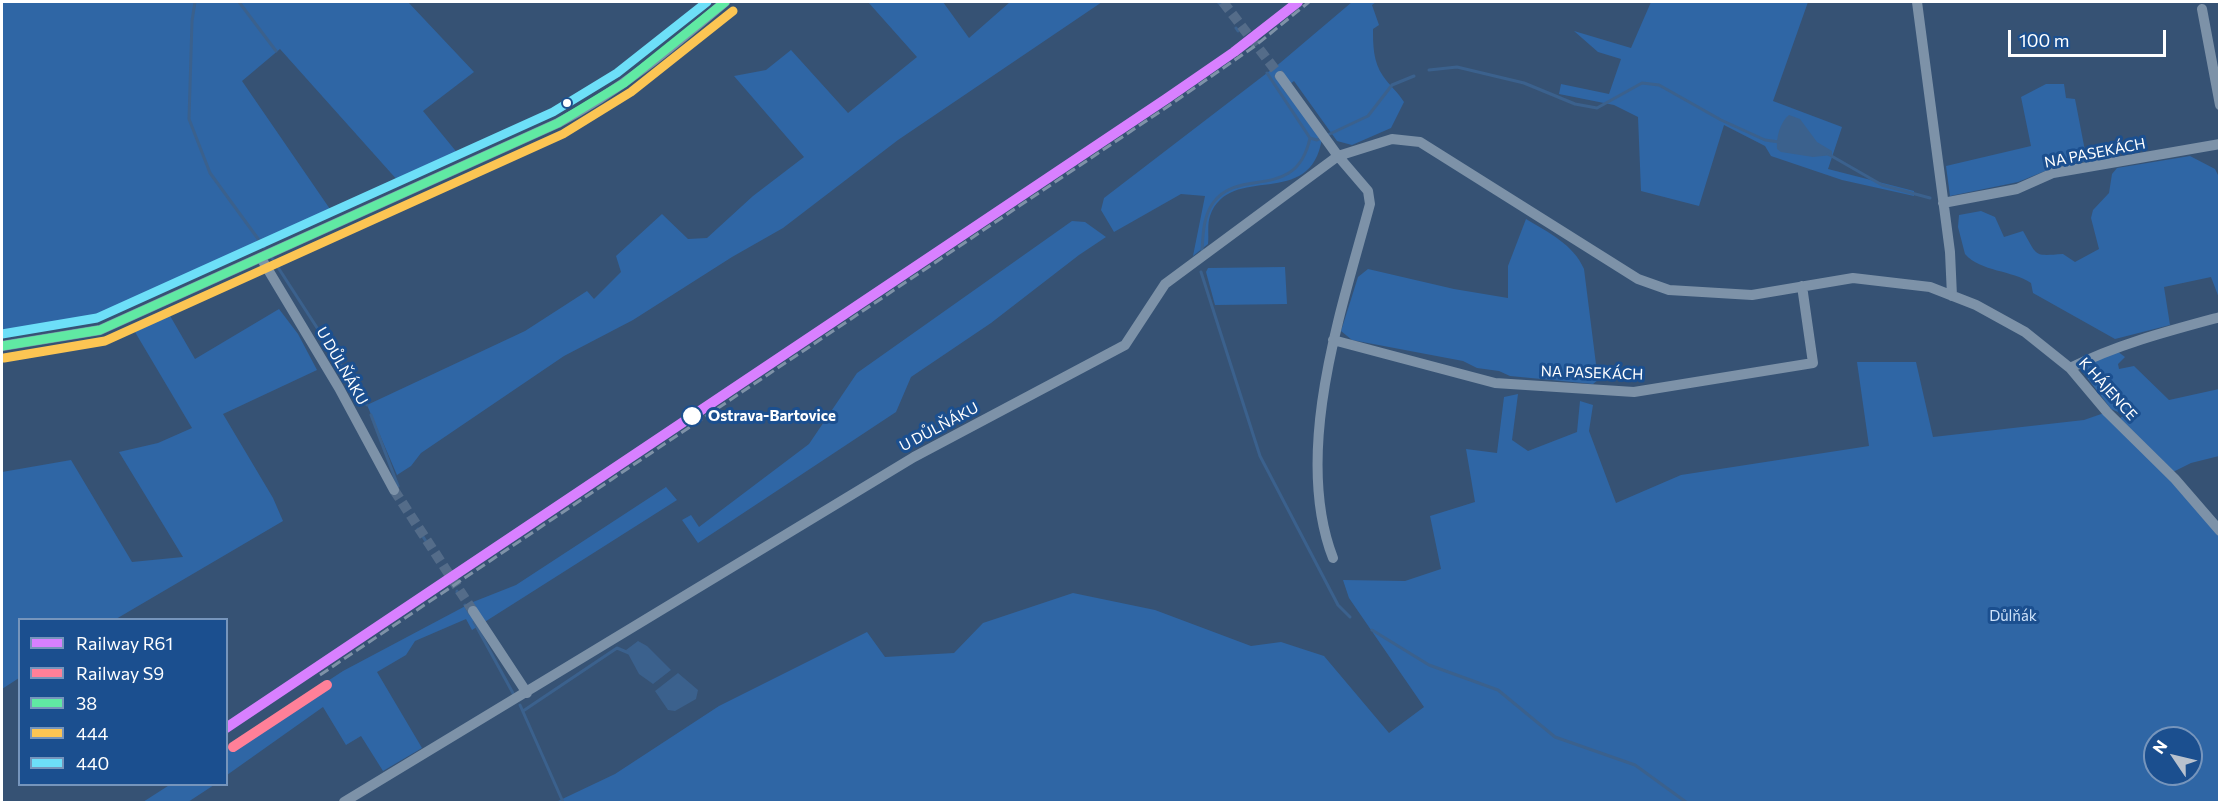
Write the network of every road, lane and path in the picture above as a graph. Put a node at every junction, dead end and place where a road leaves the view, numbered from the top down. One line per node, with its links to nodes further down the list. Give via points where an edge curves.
1 (725, 2): 12 (street, via 600,101)
2 (1917, 2): 11 (street)
3 (2202, 9): 4 (street)
4 (2210, 54): 5 (street); 7 (street)
5 (2220, 62)
6 (1280, 76): 10 (street)
7 (2218, 86): 8 (street)
8 (2220, 105)
9 (2220, 144): 11 (street, NA PASEKÁCH, via 2053,173 2017,189)
10 (1338, 156): 13 (street, via 1392,139 1420,142 1638,279 1669,290 1752,295); 16 (street, via 1368,191 1370,204); 23 (street, U DŮLŇÁKU, via 1165,284 1125,345 914,457)
11 (1944, 203): 14 (street)
12 (261, 258): 17 (street, via 100,330); 19 (street, U DŮLŇÁKU, via 339,388)
13 (1802, 286): 14 (street, via 1853,278 1930,287); 16 (street, NA PASEKÁCH, via 1813,363 1634,392 1495,383)
14 (1952, 296): 18 (street, K HÁJENCE, via 2025,332)
15 (2220, 317): 18 (street, via 2154,334)
16 (1333, 340): 21 (street, via 1321,403 1318,472 1324,536)
17 (2, 346)
18 (2070, 368): 20 (street, K HÁJENCE)
19 (394, 490)
20 (2220, 531)
21 (1333, 558)
22 (473, 611): 23 (street)
23 (527, 693): 24 (street, U DŮLŇÁKU)
24 (344, 802)

